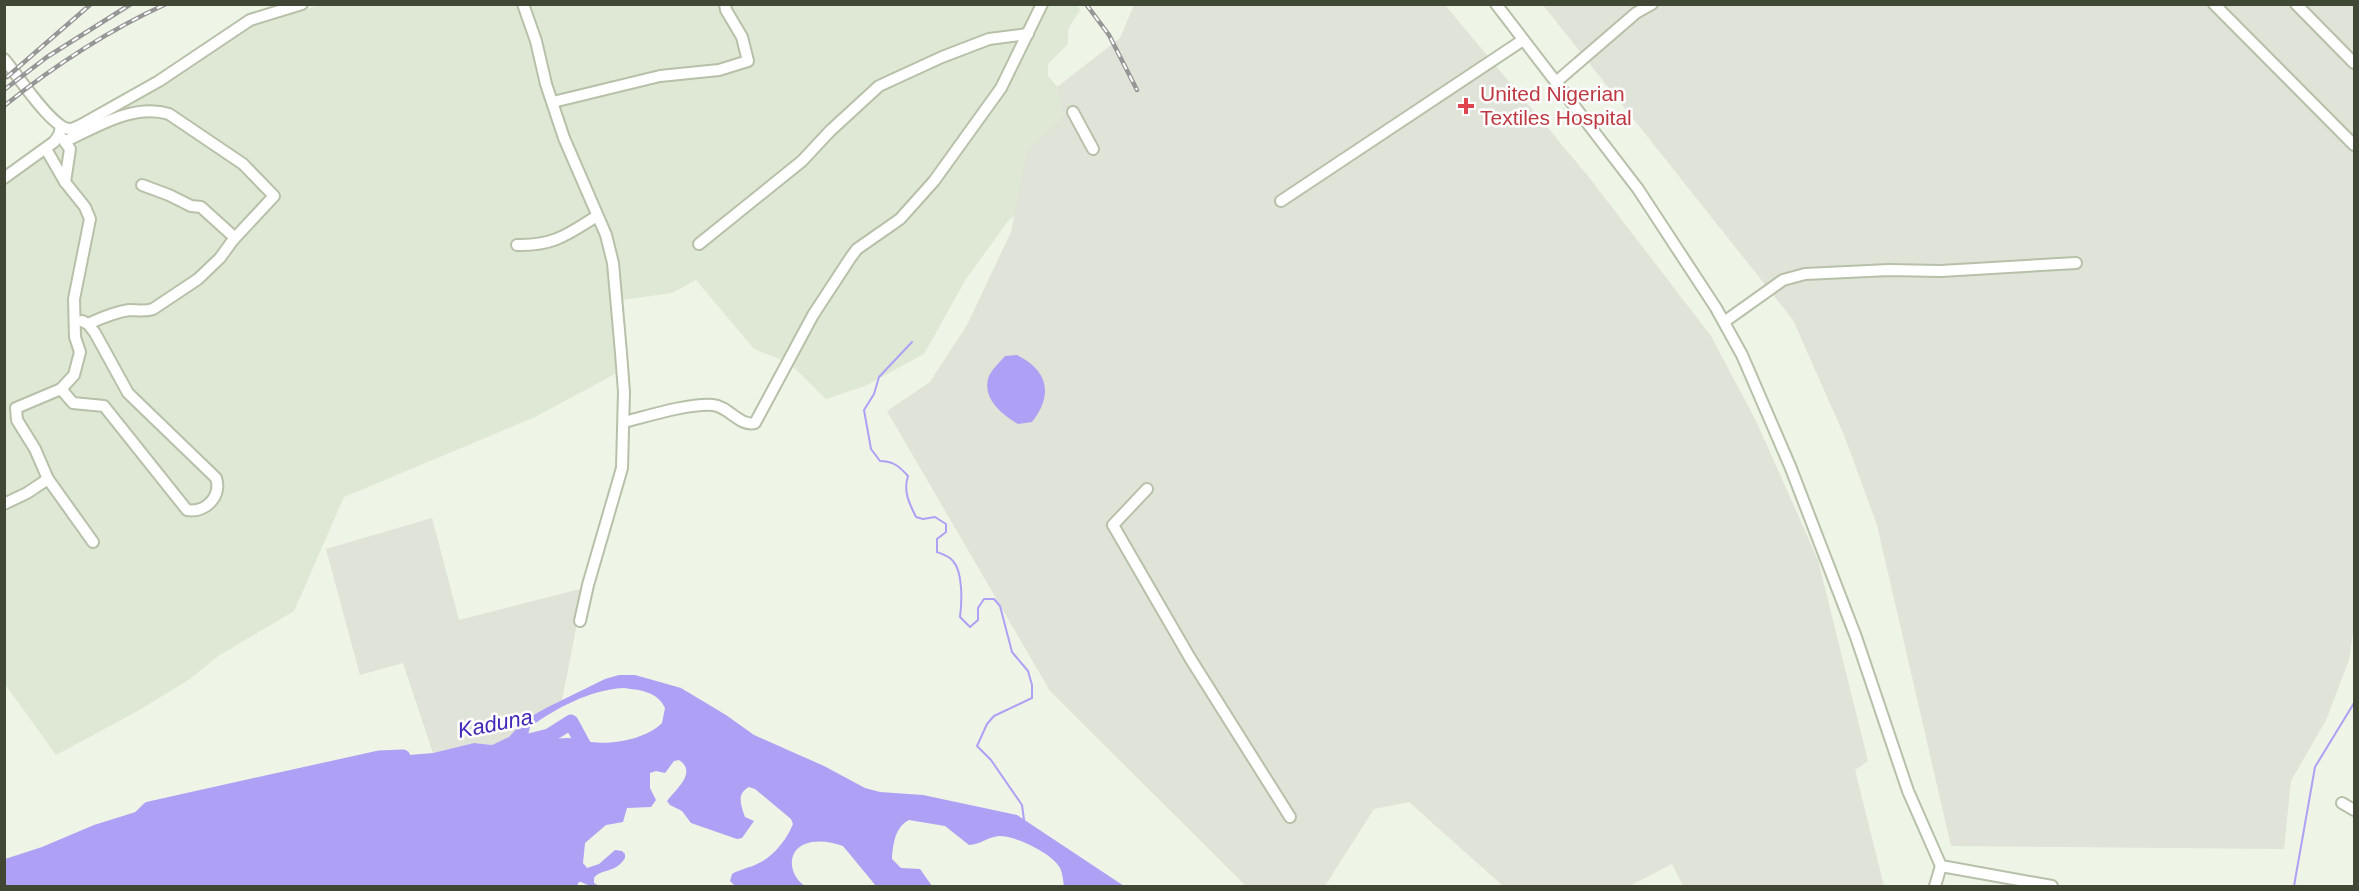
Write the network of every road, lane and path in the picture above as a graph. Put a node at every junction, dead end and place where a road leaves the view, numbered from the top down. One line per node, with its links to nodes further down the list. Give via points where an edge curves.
1 (302, 4): 16 (street, via 250,20 159,81)
2 (523, 4): 14 (street)
3 (725, 4): 14 (street, via 742,38 748,61 719,70 660,76)
4 (1042, 4): 9 (street)
5 (1496, 4): 10 (street)
6 (1653, 4): 13 (street, via 1636,13)
7 (2214, 4): 17 (street)
8 (2296, 4): 12 (street)
9 (1028, 34): 26 (street, via 989,39 879,86 802,161); 33 (street, via 1001,88 934,182 900,219 851,257 813,315 755,423 747,423 711,404)
10 (1524, 40): 13 (street); 23 (street)
11 (4, 59): 16 (street)
12 (2355, 63)
13 (1556, 82): 30 (street, via 1644,197)
14 (553, 102): 24 (street)
15 (1072, 112): 19 (street)
16 (62, 134): 18 (street); 21 (street, via 69,149); 25 (street, via 114,118 158,110 169,114 243,164 274,196)
17 (2355, 145)
18 (46, 149): 20 (street); 21 (street)
19 (1094, 149)
20 (4, 178)
21 (65, 182): 29 (street, via 90,219)
22 (142, 185): 25 (street, via 201,207)
23 (1281, 201)
24 (597, 216): 27 (street, via 563,237 539,245); 33 (street, via 613,263)
25 (233, 240): 31 (street, via 198,279 153,309 121,312)
26 (699, 244)
27 (517, 245)
28 (2076, 263): 30 (street, via 1804,274 1783,280)
29 (73, 318): 31 (street); 32 (street, via 80,352 74,375)
30 (1724, 322): 42 (street, via 1790,466 1856,637 1908,791)
31 (88, 324): 32 (street, via 128,393 216,478 217,497 187,510 104,406 73,403)
32 (61, 389): 34 (street, via 16,408 17,420)
33 (624, 422): 38 (street, via 622,468)
34 (48, 479): 36 (street); 37 (street)
35 (1147, 489): 41 (street, via 1113,525 1190,658)
36 (4, 504)
37 (93, 542)
38 (580, 621)
39 (2342, 803): 40 (street)
40 (2355, 810)
41 (1290, 817)
42 (1941, 866): 43 (street); 44 (street)
43 (1935, 886)
44 (2052, 886)

